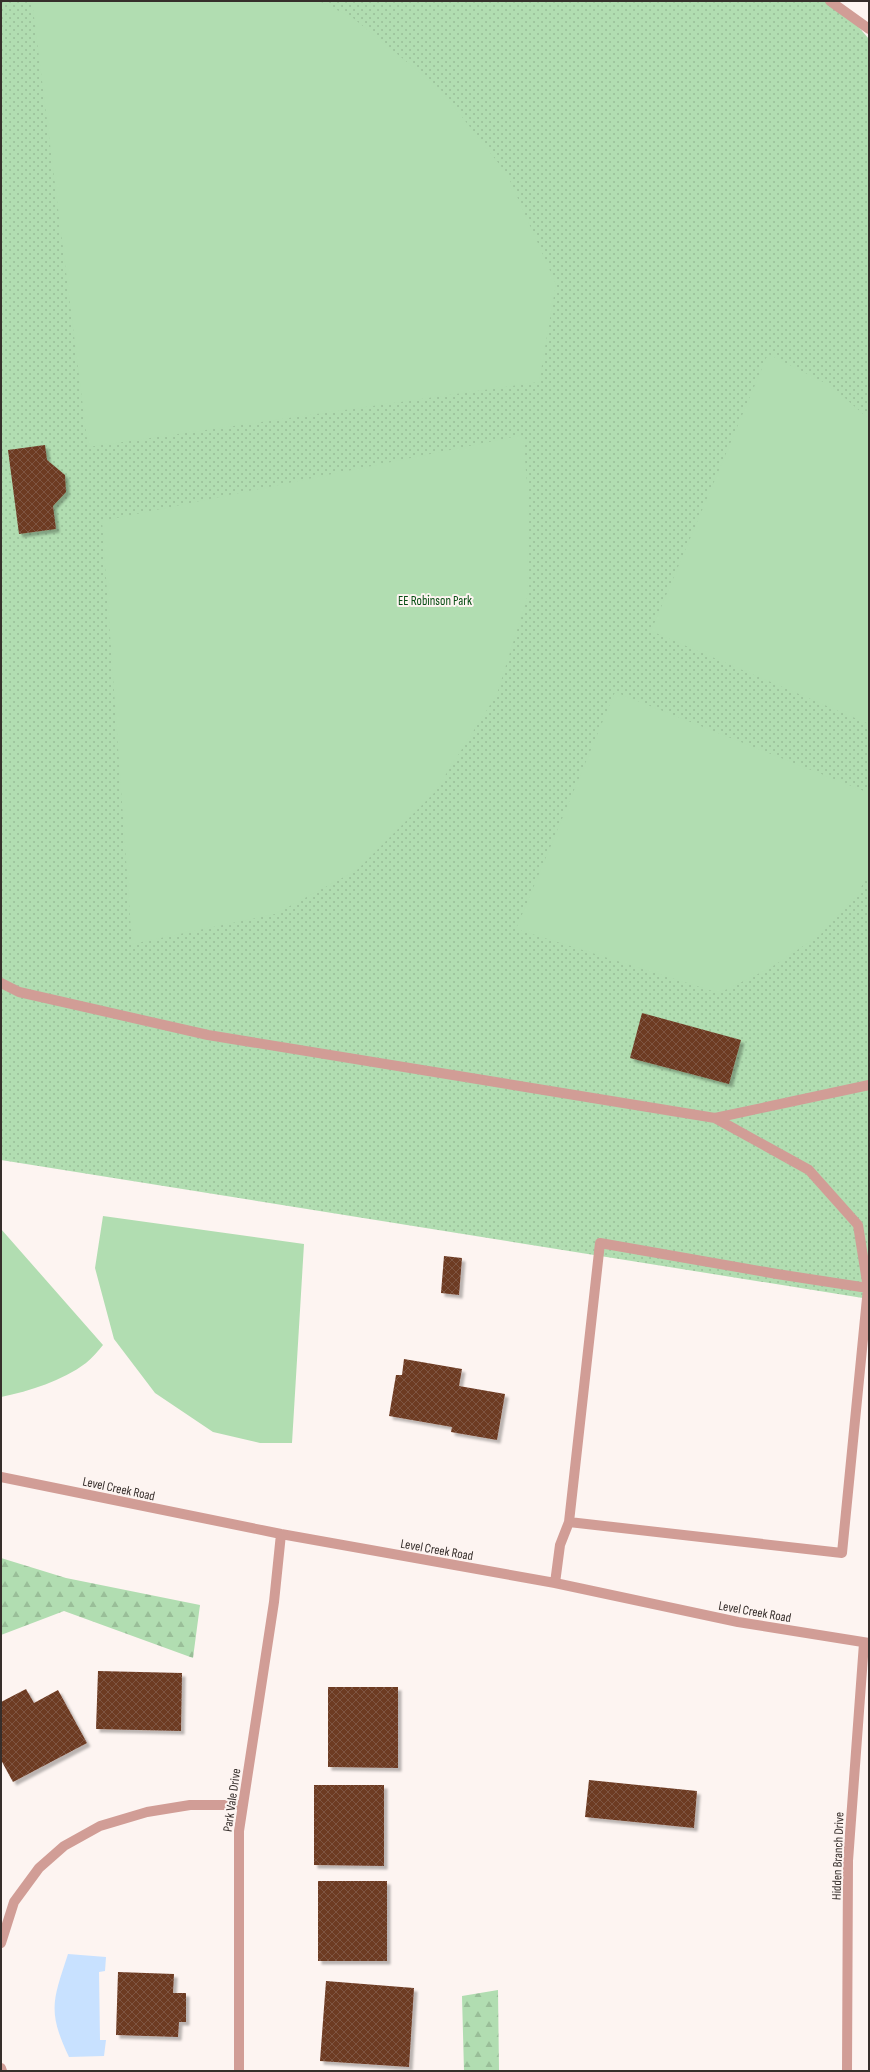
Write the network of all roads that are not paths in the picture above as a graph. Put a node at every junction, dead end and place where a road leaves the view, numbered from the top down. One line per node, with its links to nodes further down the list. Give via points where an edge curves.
1 (830, 1): 2 (street)
2 (869, 28)
3 (1, 983): 5 (street, via 19,992 208,1035)
4 (869, 1086): 5 (street)
5 (715, 1118): 6 (street, via 809,1170 858,1225)
6 (866, 1259): 7 (street)
7 (868, 1288): 9 (street, via 842,1552); 9 (street, via 600,1243)
8 (1, 1477): 10 (street, Level Creek Road)
9 (569, 1522): 11 (street, via 560,1545)
10 (281, 1534): 11 (street, Level Creek Road); 13 (street, Park Vale Drive, via 274,1602)
11 (555, 1583): 12 (street, Level Creek Road, via 738,1622)
12 (867, 1643): 18 (street, Hidden Branch Drive, via 848,1861)
13 (243, 1805): 14 (street, via 190,1805 147,1812 100,1826 64,1846 39,1868 14,1902); 17 (street, Park Vale Drive, via 239,1831)
14 (1, 1943)
15 (1, 2068): 16 (street)
16 (2, 2071)
17 (239, 2071)
18 (847, 2071)

